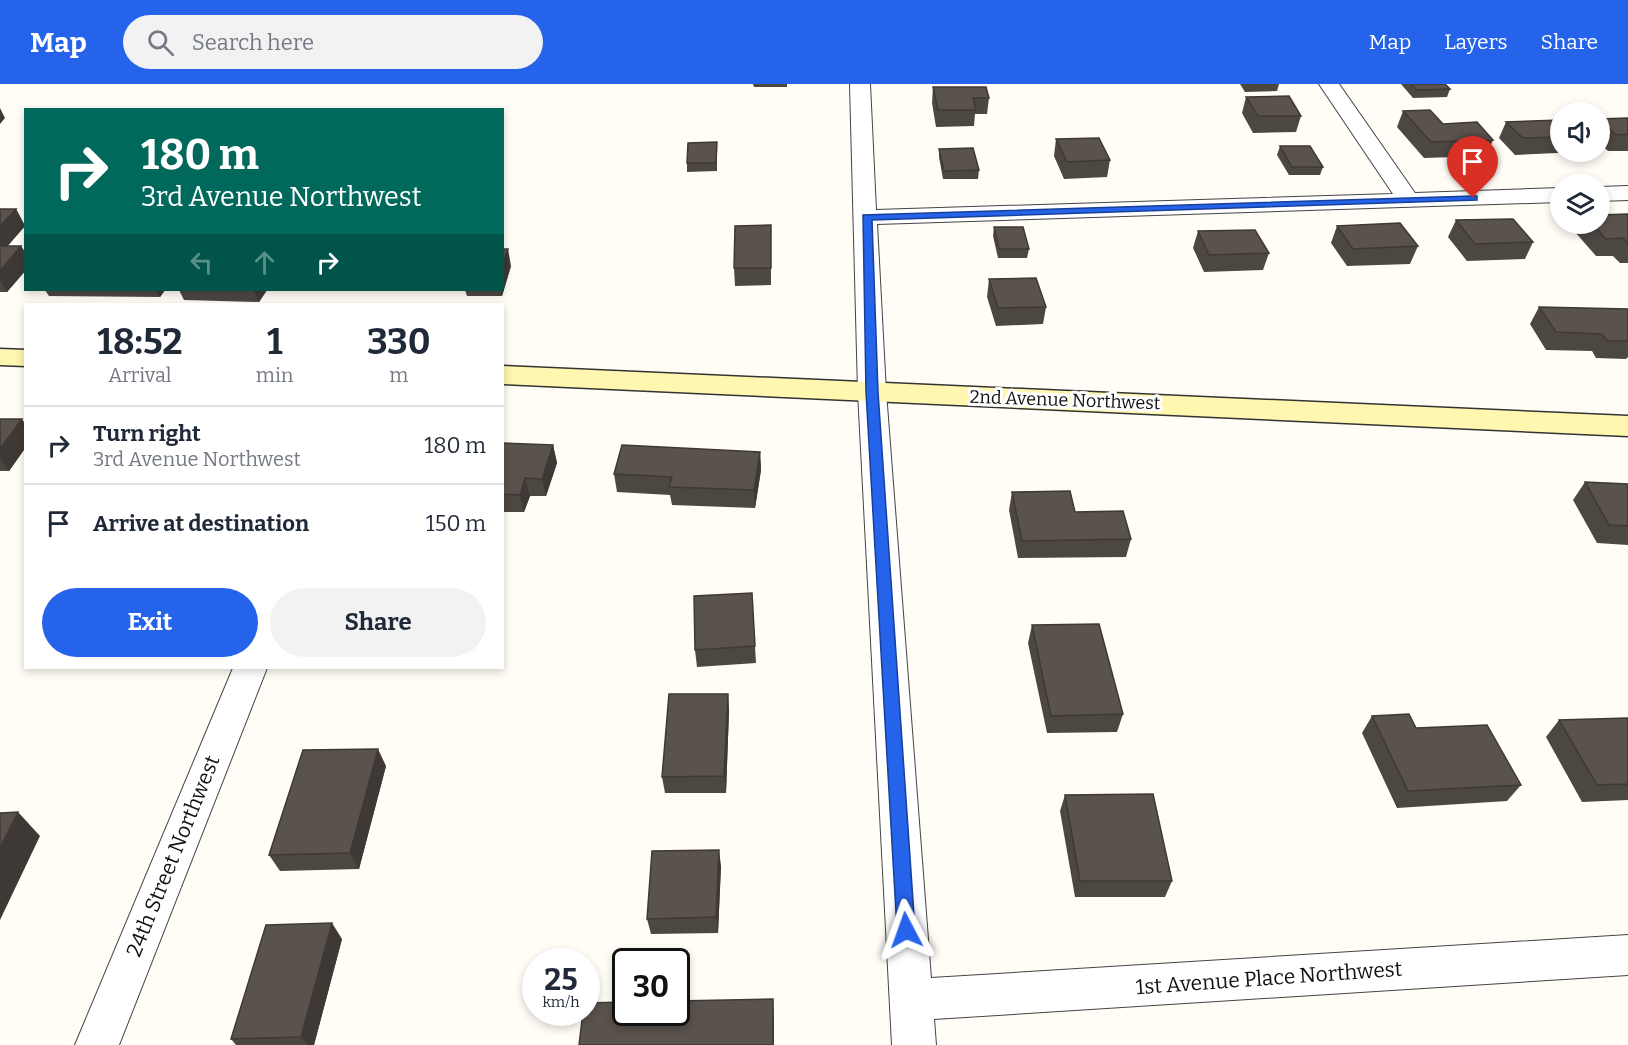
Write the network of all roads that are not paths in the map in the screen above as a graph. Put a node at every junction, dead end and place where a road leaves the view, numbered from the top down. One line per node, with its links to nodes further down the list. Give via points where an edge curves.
1 (860, 84): 7 (street)
2 (1329, 84): 6 (street)
3 (1628, 193): 4 (street)
4 (1610, 194)
5 (1550, 195): 6 (street)
6 (1409, 201): 7 (street)
7 (867, 217): 11 (street)
8 (0, 357): 9 (main road)
9 (24, 358)
10 (504, 375): 11 (main road, 2nd Avenue Northwest)
11 (872, 392): 12 (main road, 2nd Avenue Northwest); 15 (street)
12 (1628, 426)
13 (250, 669): 16 (street, 24th Street Northwest)
14 (1628, 955): 15 (street, 1st Avenue Place Northwest)
15 (911, 1000): 17 (street)
16 (97, 1045)
17 (914, 1045)

